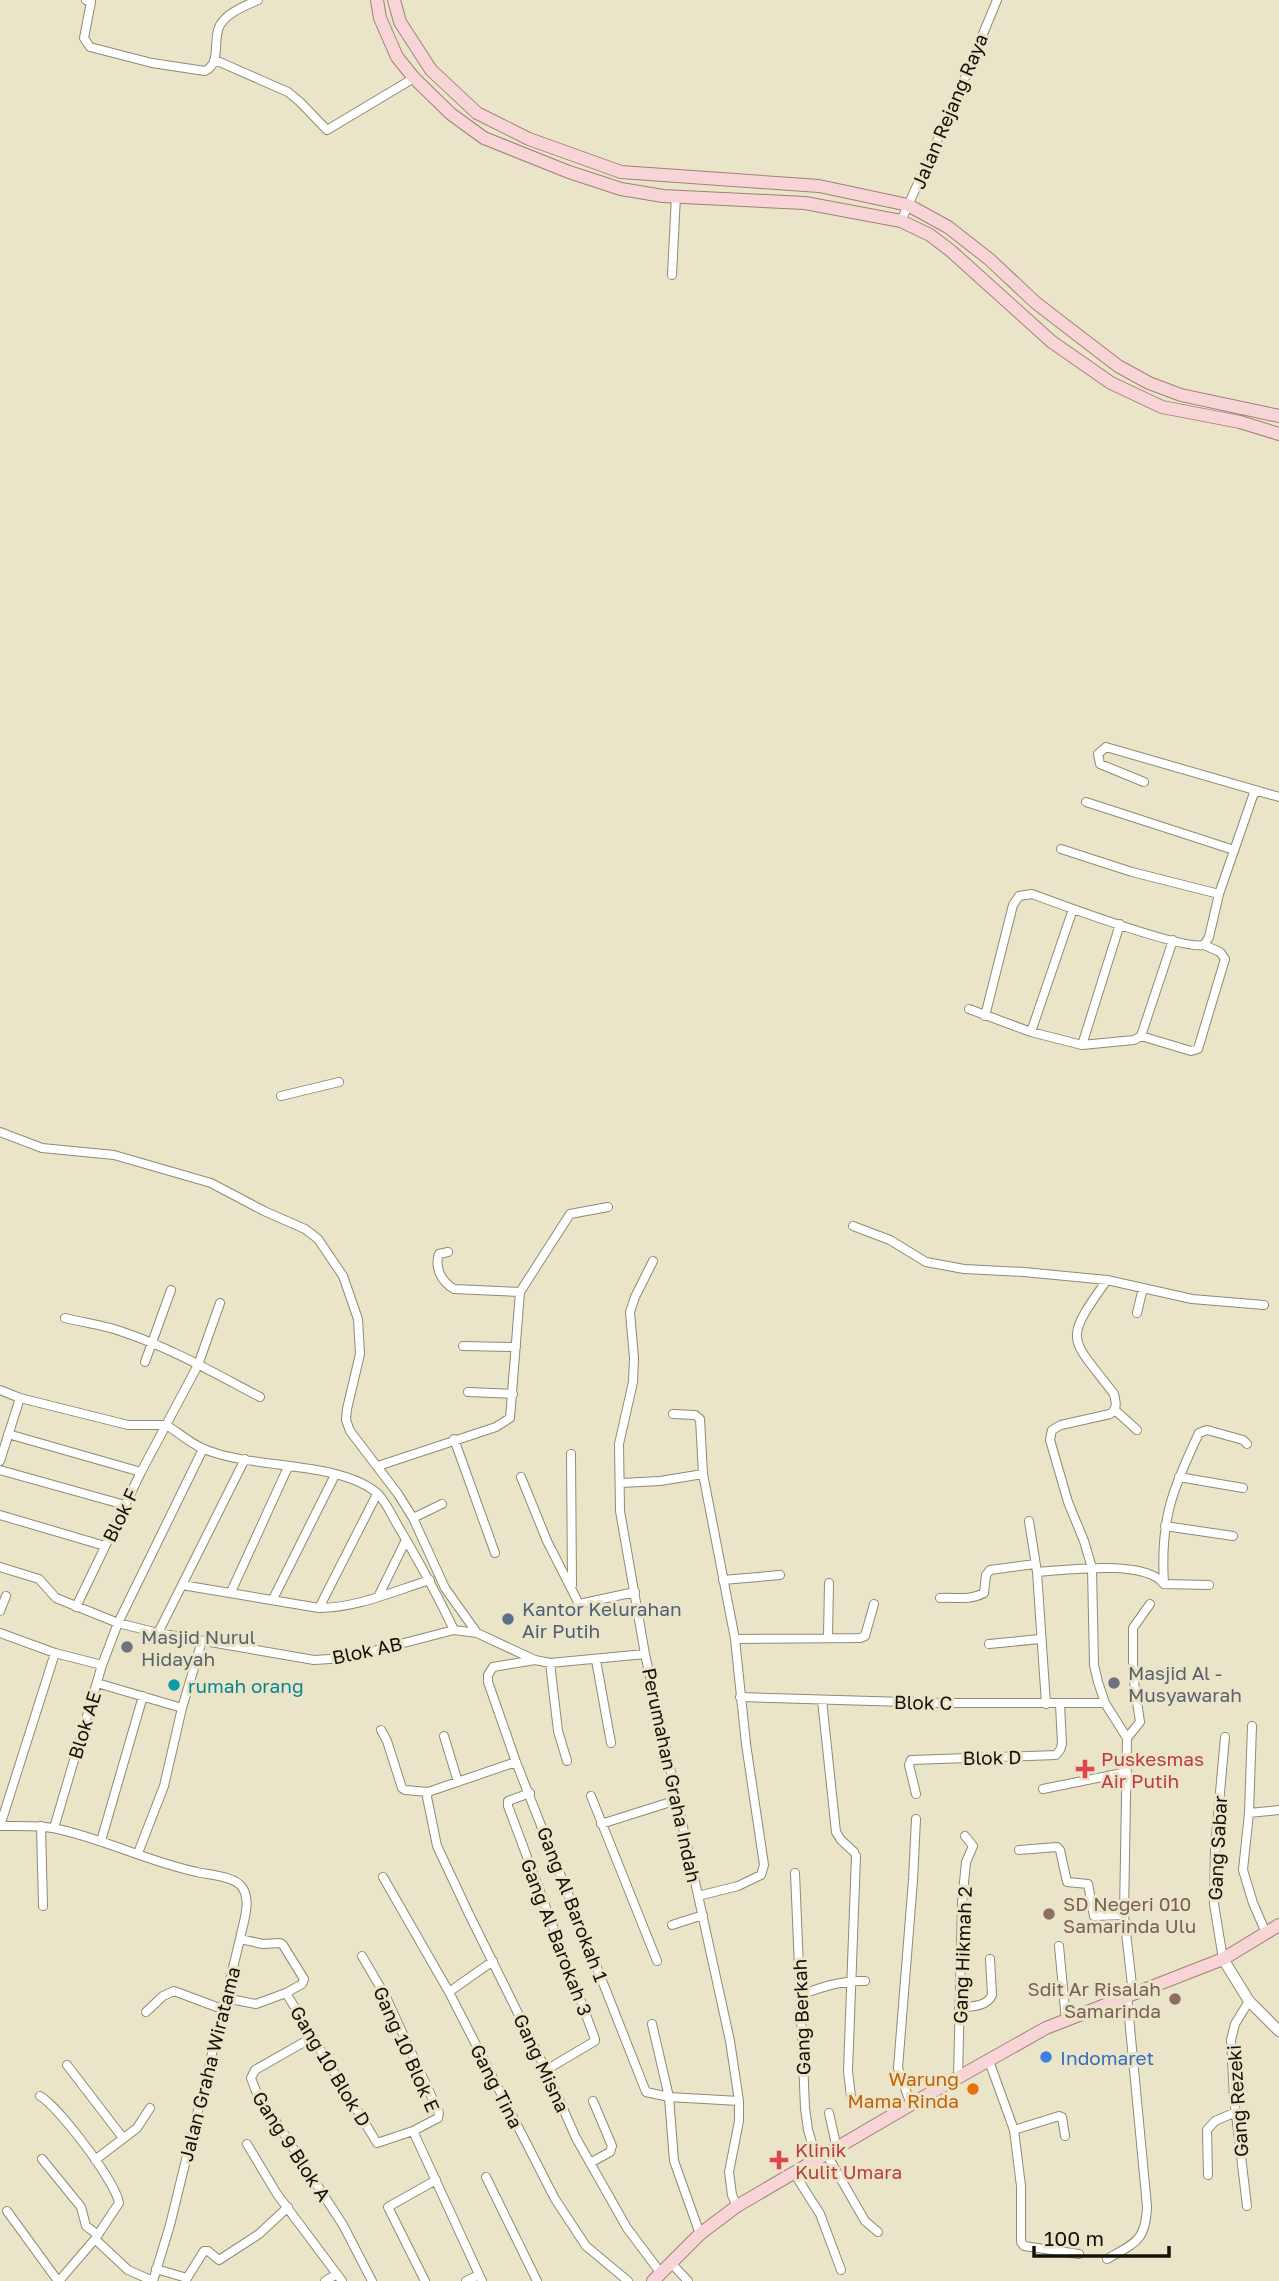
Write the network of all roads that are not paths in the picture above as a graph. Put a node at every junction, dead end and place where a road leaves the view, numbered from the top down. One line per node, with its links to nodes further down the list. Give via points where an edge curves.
1 (258, 0): 6 (street, via 236,10 221,24)
2 (377, 0): 7 (main road, via 387,39)
3 (394, 0): 9 (main road, via 400,22 431,70 477,113 529,139 621,172 819,186)
4 (997, 0): 9 (street, Jalan Rejang Raya)
5 (89, 1): 6 (street, via 85,42 90,47 152,64 205,71)
6 (215, 60): 7 (street, via 288,92 327,130)
7 (414, 78): 8 (main road, via 484,138 601,183)
8 (676, 197): 10 (main road, via 805,203); 11 (street)
9 (908, 205): 10 (street, Jalan Rejang Raya); 12 (main road, via 963,239 1118,366 1181,395)
10 (901, 221): 13 (main road, via 951,251 1052,342 1111,383 1162,407)
11 (672, 275)
12 (1279, 416)
13 (1279, 434)
14 (1144, 782): 15 (street, via 1100,764 1098,754 1106,747)
15 (1255, 790): 16 (street); 19 (street)
16 (1279, 797)
17 (1086, 802): 19 (street)
18 (1061, 849): 20 (street)
19 (1234, 850): 20 (street)
20 (1219, 894): 24 (street)
21 (1073, 909): 22 (street); 26 (street, via 1032,894 1019,896); 27 (street)
22 (1120, 924): 23 (street); 29 (street)
23 (1173, 940): 24 (street, via 1198,946); 28 (street)
24 (1207, 941): 28 (street, via 1225,959 1198,1049 1191,1051)
25 (969, 1009): 26 (street)
26 (985, 1016): 27 (street)
27 (1031, 1032): 29 (street)
28 (1141, 1036): 29 (street)
29 (1082, 1045)
30 (339, 1082): 31 (street)
31 (281, 1096)
32 (0, 1132): 66 (street, via 42,1149 114,1155 220,1186 318,1239 335,1262 358,1318 360,1354 346,1420 354,1439)
33 (608, 1208): 40 (street, via 570,1214)
34 (853, 1226): 37 (street, via 890,1240 926,1262)
35 (448, 1252): 40 (street, via 439,1254 437,1263 448,1286)
36 (653, 1261): 74 (street, via 630,1312 634,1372 619,1444)
37 (1107, 1280): 38 (street); 55 (street, via 1082,1315 1076,1342 1114,1394)
38 (1143, 1288): 42 (street, via 1216,1303); 43 (street)
39 (171, 1290): 45 (street)
40 (520, 1292): 47 (street)
41 (220, 1303): 49 (street, Blok F)
42 (1264, 1305)
43 (1137, 1313)
44 (65, 1318): 45 (street, via 122,1331)
45 (153, 1344): 48 (street); 49 (street)
46 (463, 1346): 47 (street)
47 (516, 1347): 52 (street)
48 (145, 1362)
49 (198, 1364): 53 (street); 57 (street, Blok F)
50 (0, 1390): 54 (street)
51 (468, 1392): 52 (street)
52 (513, 1394): 60 (street, via 505,1423)
53 (260, 1397)
54 (20, 1398): 57 (street, via 128,1425); 59 (street)
55 (1115, 1410): 58 (street); 89 (street, via 1061,1425 1052,1430 1050,1440)
56 (673, 1415): 70 (street, via 698,1416)
57 (166, 1425): 62 (street); 69 (street, Blok F)
58 (1137, 1430)
59 (8, 1434): 65 (street); 69 (street)
60 (454, 1439): 66 (street); 86 (street)
61 (1247, 1444): 73 (street, via 1203,1431)
62 (202, 1449): 64 (street); 109 (street, Blok AE)
63 (571, 1454): 97 (street)
64 (245, 1460): 67 (street); 95 (street)
65 (0, 1461)
66 (377, 1466): 80 (street)
67 (288, 1468): 71 (street); 98 (street)
68 (0, 1470): 78 (street)
69 (141, 1472): 78 (street, Blok F)
70 (703, 1474): 74 (street); 92 (street)
71 (335, 1475): 76 (street); 103 (street)
72 (522, 1476): 97 (street)
73 (1179, 1477): 75 (street); 82 (street)
74 (621, 1483): 99 (street, via 620,1511)
75 (1243, 1488)
76 (377, 1494): 84 (street); 107 (street)
77 (442, 1504): 80 (street)
78 (125, 1505): 85 (street, Blok F)
79 (0, 1515): 85 (street)
80 (413, 1518): 113 (street, via 446,1587)
81 (1029, 1521): 88 (street)
82 (1165, 1526): 83 (street); 94 (street)
83 (1233, 1536)
84 (406, 1540): 91 (street); 100 (street)
85 (105, 1546): 106 (street, Blok F)
86 (495, 1553)
87 (0, 1567): 106 (street, Blok AB, via 39,1579 57,1598)
88 (1036, 1568): 89 (street); 102 (street, via 990,1570 984,1593 966,1599); 116 (street)
89 (1092, 1568): 94 (street, via 1125,1568 1158,1576); 129 (street, via 1094,1665)
90 (780, 1575): 92 (street)
91 (430, 1580): 100 (street); 110 (street)
92 (723, 1580): 115 (street)
93 (829, 1583): 114 (street)
94 (1164, 1584): 96 (street)
95 (182, 1585): 98 (street); 112 (street)
96 (1209, 1585)
97 (571, 1587): 99 (street, via 583,1604)
98 (231, 1592): 103 (street)
99 (635, 1592): 120 (street)
100 (379, 1595): 107 (street, via 353,1605)
101 (6, 1596): 108 (street)
102 (940, 1598)
103 (272, 1599): 107 (street)
104 (874, 1604): 114 (street, via 865,1636)
105 (1150, 1604): 137 (street, via 1133,1628 1133,1675 1140,1721)
106 (76, 1607): 109 (street, Blok AB)
107 (319, 1608)
108 (0, 1611)
109 (118, 1623): 112 (street, Blok AB); 124 (street, Blok AE)
110 (454, 1630): 113 (street, Perumahan Graha Indah); 117 (street, Blok AB, via 346,1658 314,1660)
111 (0, 1633): 119 (street)
112 (158, 1633): 117 (street, Blok AB)
113 (477, 1633): 121 (street, Perumahan Graha Indah)
114 (828, 1637): 115 (street)
115 (734, 1639): 127 (street)
116 (1040, 1639): 118 (street); 130 (street)
117 (202, 1641): 132 (street)
118 (989, 1644)
119 (55, 1653): 124 (street); 153 (street)
120 (645, 1654): 122 (street, Perumahan Graha Indah); 148 (street, Perumahan Graha Indah)
121 (536, 1660): 123 (street, Perumahan Graha Indah); 140 (street, Gang Al Barokah 1, via 493,1667 488,1675)
122 (596, 1660): 123 (street, Perumahan Graha Indah); 138 (street)
123 (550, 1663): 139 (street, via 558,1731)
124 (102, 1665): 125 (street, Blok AE)
125 (97, 1683): 126 (street); 155 (street, Blok AE)
126 (143, 1696): 132 (street); 157 (street)
127 (740, 1697): 128 (street, Blok C); 162 (street, via 763,1869 761,1875 738,1886)
128 (822, 1700): 130 (street, Blok C); 176 (street, via 836,1832 855,1854)
129 (1105, 1703): 131 (street, Blok C); 137 (street)
130 (1045, 1704): 131 (street, Blok C)
131 (1060, 1704): 146 (street, Blok D, via 1062,1744 1056,1755 911,1760)
132 (181, 1708): 159 (street, via 164,1786)
133 (1252, 1726): 150 (street)
134 (381, 1730): 144 (street, via 402,1788)
135 (444, 1736): 142 (street)
136 (1225, 1737): 173 (street, Gang Sabar, via 1213,1904)
137 (1126, 1738): 141 (street)
138 (611, 1744)
139 (567, 1760)
140 (516, 1762): 142 (street); 145 (street, Gang Al Barokah 1)
141 (1127, 1772): 143 (street); 165 (street)
142 (458, 1782): 144 (street)
143 (1043, 1788)
144 (428, 1792): 174 (street, Gang Misna, via 437,1846)
145 (530, 1793): 193 (street, Gang Al Barokah 3, via 512,1798 509,1806 595,2039); 196 (street, Gang Al Barokah 1, via 646,2092)
146 (916, 1794)
147 (591, 1796): 152 (street)
148 (677, 1800): 152 (street); 162 (street, Perumahan Graha Indah)
149 (1279, 1810): 150 (street)
150 (1249, 1814): 168 (street, via 1243,1870)
151 (916, 1819): 200 (street, via 898,2068)
152 (601, 1824): 175 (street)
153 (0, 1826): 154 (street)
154 (41, 1826): 155 (street); 163 (street)
155 (54, 1828): 157 (street)
156 (965, 1836): 184 (street, Gang Hikmah 2, via 973,1846 966,1862 962,1903)
157 (101, 1841): 159 (street)
158 (1019, 1850): 165 (street, via 1057,1847 1067,1882 1088,1884 1094,1916)
159 (138, 1853): 169 (street, Jalan Graha Wiratama, via 239,1883 247,1904)
160 (796, 1873): 180 (street, Gang Berkah)
161 (383, 1877): 178 (street, Gang Tina)
162 (698, 1896): 164 (street, Perumahan Graha Indah)
163 (43, 1906)
164 (702, 1915): 166 (street); 199 (street, Perumahan Graha Indah)
165 (1124, 1915): 181 (street)
166 (672, 1925)
167 (1279, 1925): 168 (main road)
168 (1266, 1933): 173 (main road)
169 (240, 1939): 179 (street, via 283,1945 304,1979); 182 (street, Jalan Graha Wiratama)
170 (1059, 1946): 187 (street)
171 (362, 1956): 205 (street, Gang 10 Blok E, via 439,2113 438,2118)
172 (990, 1959): 184 (street, via 990,2000)
173 (1223, 1959): 181 (main road); 183 (main road)
174 (493, 1961): 178 (street); 193 (street, Gang Misna)
175 (657, 1961)
176 (850, 1980): 177 (street); 180 (street); 197 (street)
177 (865, 1981)
178 (449, 1992): 239 (street, Gang Tina, via 555,2199 586,2246)
179 (286, 1993): 182 (street, via 256,2004); 190 (street, Gang 10 Blok D)
180 (800, 1994): 209 (street, Gang Berkah, via 808,2130)
181 (1130, 1995): 187 (main road); 225 (street, via 1147,2223 1136,2243)
182 (225, 1998): 185 (street, Jalan Graha Wiratama)
183 (1249, 2001): 189 (main road); 202 (street, Gang Rezeki, via 1231,2040)
184 (959, 2008): 194 (street, Gang Hikmah 2)
185 (222, 2009): 186 (street, via 174,1991); 227 (street, Jalan Graha Wiratama)
186 (146, 2012)
187 (1066, 2020): 191 (main road)
188 (652, 2024): 196 (street)
189 (1279, 2031)
190 (313, 2037): 205 (street, Gang 10 Blok D, via 377,2143); 235 (street, Gang 9 Blok A, via 256,2070 251,2078 343,2225)
191 (989, 2061): 194 (main road); 204 (street)
192 (67, 2065): 207 (street)
193 (546, 2070): 212 (street, Gang Misna)
194 (958, 2079): 200 (main road)
195 (40, 2096): 211 (street, via 53,2105)
196 (669, 2097): 199 (street, Gang Al Barokah 1); 222 (street, via 674,2161)
197 (851, 2097)
198 (593, 2101): 212 (street, via 612,2146 610,2152)
199 (739, 2101): 217 (street, Perumahan Graha Indah, via 729,2172)
200 (911, 2105): 209 (main road)
201 (150, 2108): 207 (street, via 137,2128)
202 (1236, 2112): 214 (street, via 1207,2130); 218 (street, Gang Rezeki)
203 (829, 2113): 209 (street)
204 (1014, 2130): 206 (street, via 1059,2116); 224 (street, via 1024,2246)
205 (413, 2131): 216 (street)
206 (1065, 2136)
207 (123, 2138): 211 (street)
208 (247, 2144): 219 (street)
209 (827, 2154): 213 (main road); 221 (street, via 865,2221)
210 (42, 2159): 223 (street, via 81,2207 86,2226)
211 (95, 2160): 223 (street, via 119,2203)
212 (590, 2163): 229 (street, Gang Misna)
213 (794, 2173): 217 (main road); 228 (street, via 820,2214)
214 (1208, 2175)
215 (486, 2177): 238 (street)
216 (436, 2180): 231 (street); 236 (street, via 388,2207)
217 (737, 2206): 222 (main road)
218 (1247, 2206)
219 (288, 2207): 227 (street, via 259,2234 219,2260 204,2250 187,2278); 230 (street)
220 (7, 2211): 232 (street)
221 (878, 2232)
222 (700, 2234): 226 (main road)
223 (96, 2237): 232 (street); 233 (street, via 128,2270)
224 (1079, 2254)
225 (1107, 2259)
226 (670, 2262): 229 (main road); 240 (street)
227 (156, 2269): 233 (street, Jalan Graha Wiratama)
228 (841, 2270)
229 (657, 2277)
230 (339, 2278): 234 (street)
231 (480, 2278): 237 (street)
232 (58, 2281)
233 (153, 2281)
234 (326, 2281)
235 (372, 2281)
236 (425, 2281)
237 (466, 2281)
238 (537, 2281)
239 (628, 2281)
240 (688, 2281)

